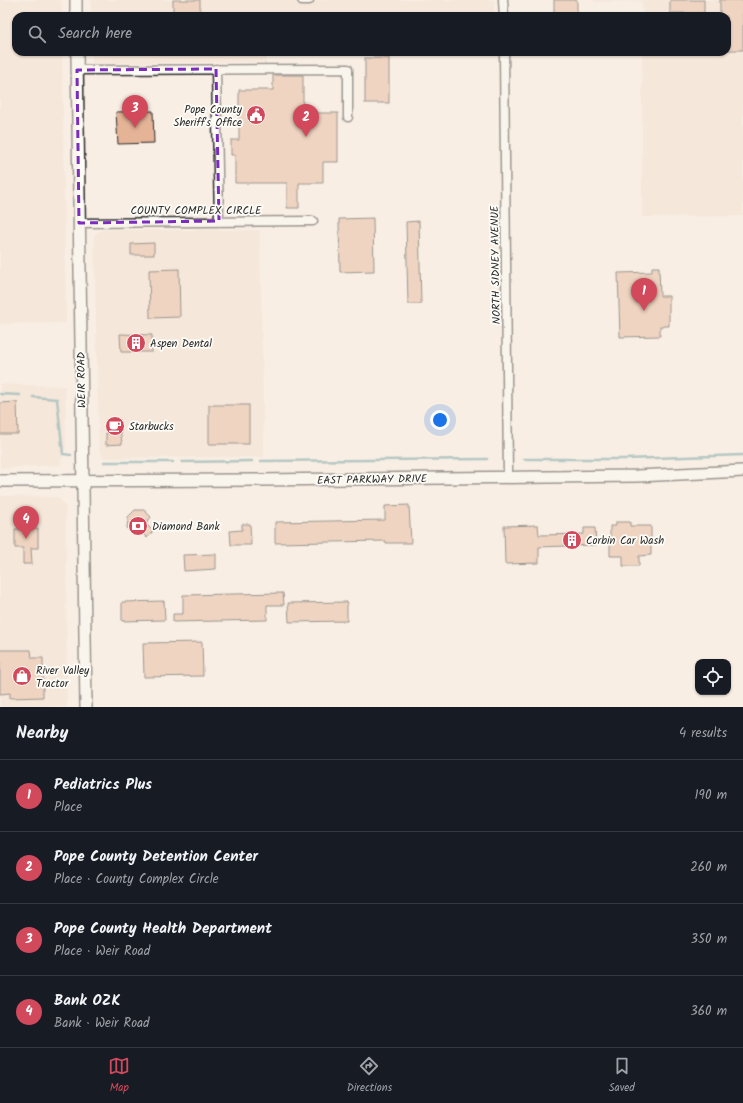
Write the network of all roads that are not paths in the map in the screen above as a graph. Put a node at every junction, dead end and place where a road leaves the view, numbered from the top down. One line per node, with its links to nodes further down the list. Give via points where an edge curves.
1 (76, 0): 5 (main road)
2 (302, 0): 3 (street)
3 (308, 0)
4 (503, 0): 6 (street)
5 (76, 12)
6 (504, 12)
7 (77, 56): 10 (main road, WEIR ROAD)
8 (504, 56): 16 (street, NORTH SIDNEY AVENUE)
9 (216, 69): 10 (street); 11 (street, via 348,69); 12 (street)
10 (77, 70): 14 (main road, WEIR ROAD)
11 (348, 117)
12 (219, 221): 13 (street, COUNTY COMPLEX CIRCLE); 14 (street, COUNTY COMPLEX CIRCLE)
13 (313, 221)
14 (79, 223): 17 (main road, WEIR ROAD)
15 (743, 471): 16 (main road, EAST PARKWAY DRIVE, via 679,475)
16 (508, 477): 17 (main road, EAST PARKWAY DRIVE)
17 (83, 480): 18 (main road, EAST PARKWAY DRIVE); 19 (main road, WEIR ROAD)
18 (0, 481)
19 (86, 707)

